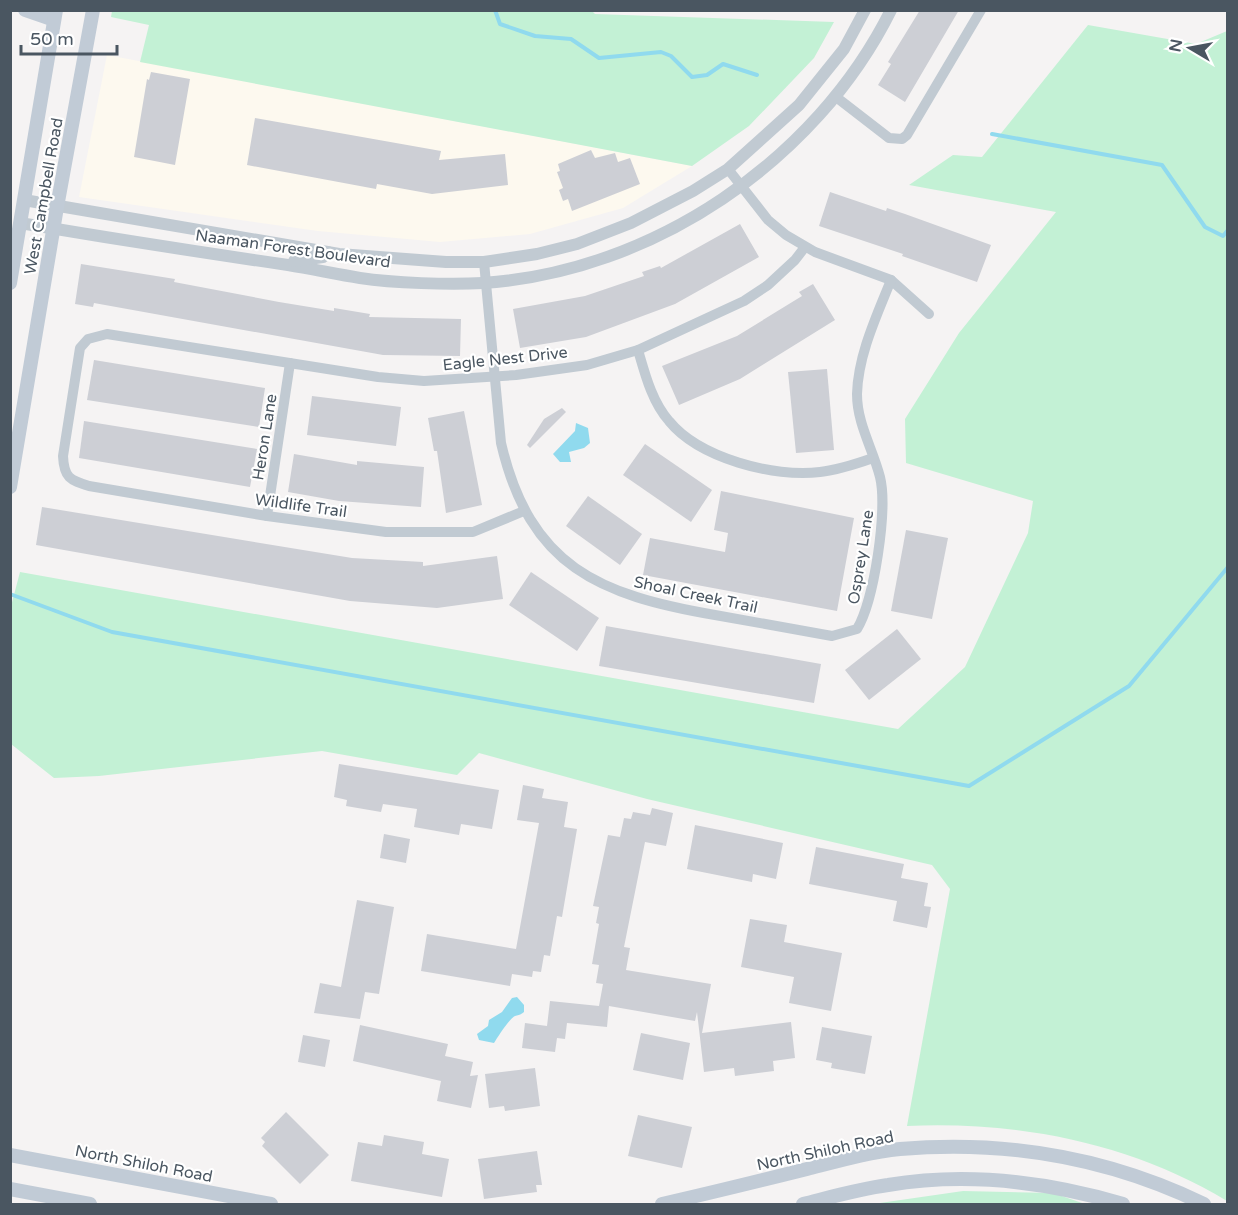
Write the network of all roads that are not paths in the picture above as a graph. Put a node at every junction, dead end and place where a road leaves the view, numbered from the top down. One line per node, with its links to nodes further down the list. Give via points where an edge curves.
1 (25, 10): 6 (main road)
2 (93, 10): 11 (main road, West Campbell Road)
3 (865, 10): 8 (street, Naaman Forest Boulevard, via 844,49 800,105)
4 (891, 10): 7 (street, Naaman Forest Boulevard)
5 (981, 10): 7 (street, via 902,139 889,138)
6 (55, 15): 10 (main road, West Campbell Road)
7 (836, 97): 9 (street, Naaman Forest Boulevard, via 803,133)
8 (728, 169): 9 (street); 16 (street, Naaman Forest Boulevard, via 631,223 577,244)
9 (741, 186): 14 (street, via 768,220); 20 (street, Naaman Forest Boulevard, via 660,235 588,264)
10 (24, 200): 11 (street, Naaman Forest Boulevard); 12 (main road, West Campbell Road)
11 (57, 207): 13 (main road, West Campbell Road); 15 (street, Naaman Forest Boulevard)
12 (20, 223): 13 (street, Naaman Forest Boulevard); 19 (main road, West Campbell Road)
13 (53, 228): 17 (street, Naaman Forest Boulevard); 27 (main road, West Campbell Road)
14 (805, 247): 18 (street); 22 (street, Eagle Nest Drive, via 768,285 744,301)
15 (328, 252): 16 (street, Naaman Forest Boulevard); 17 (street, via 310,260)
16 (484, 262): 20 (street, Shoal Creek Trail)
17 (275, 263): 20 (street, Naaman Forest Boulevard, via 363,279)
18 (891, 280): 21 (street); 25 (street, Osprey Lane, via 875,319 857,392 858,414)
19 (10, 283)
20 (486, 283): 24 (street, Shoal Creek Trail)
21 (929, 314)
22 (638, 350): 24 (street, Eagle Nest Drive, via 587,365); 25 (street, via 657,403 668,420 706,451 748,464 802,473)
23 (290, 363): 24 (street, Eagle Nest Drive, via 424,381); 26 (street, Eagle Nest Drive, via 107,334 88,339 80,348 63,456 64,471); 29 (street, Heron Lane)
24 (496, 377): 28 (street, Shoal Creek Trail, via 501,443 512,486)
25 (873, 458): 30 (street, Osprey Lane, via 884,503 882,525 866,615)
26 (72, 480): 29 (street, Wildlife Trail)
27 (10, 487)
28 (524, 511): 29 (street, Wildlife Trail, via 473,532 445,534 386,532); 30 (street, Shoal Creek Trail, via 567,562 603,585 637,599 832,636)
29 (267, 516)
30 (857, 629)
31 (10, 1155): 34 (main road, North Shiloh Road)
32 (10, 1189): 33 (main road)
33 (90, 1204)
34 (271, 1204)
35 (662, 1204): 38 (main road, North Shiloh Road, via 900,1149 1008,1148 1118,1169)
36 (803, 1204): 37 (main road, via 889,1184 958,1180 1050,1186)
37 (1123, 1204)
38 (1204, 1204)

